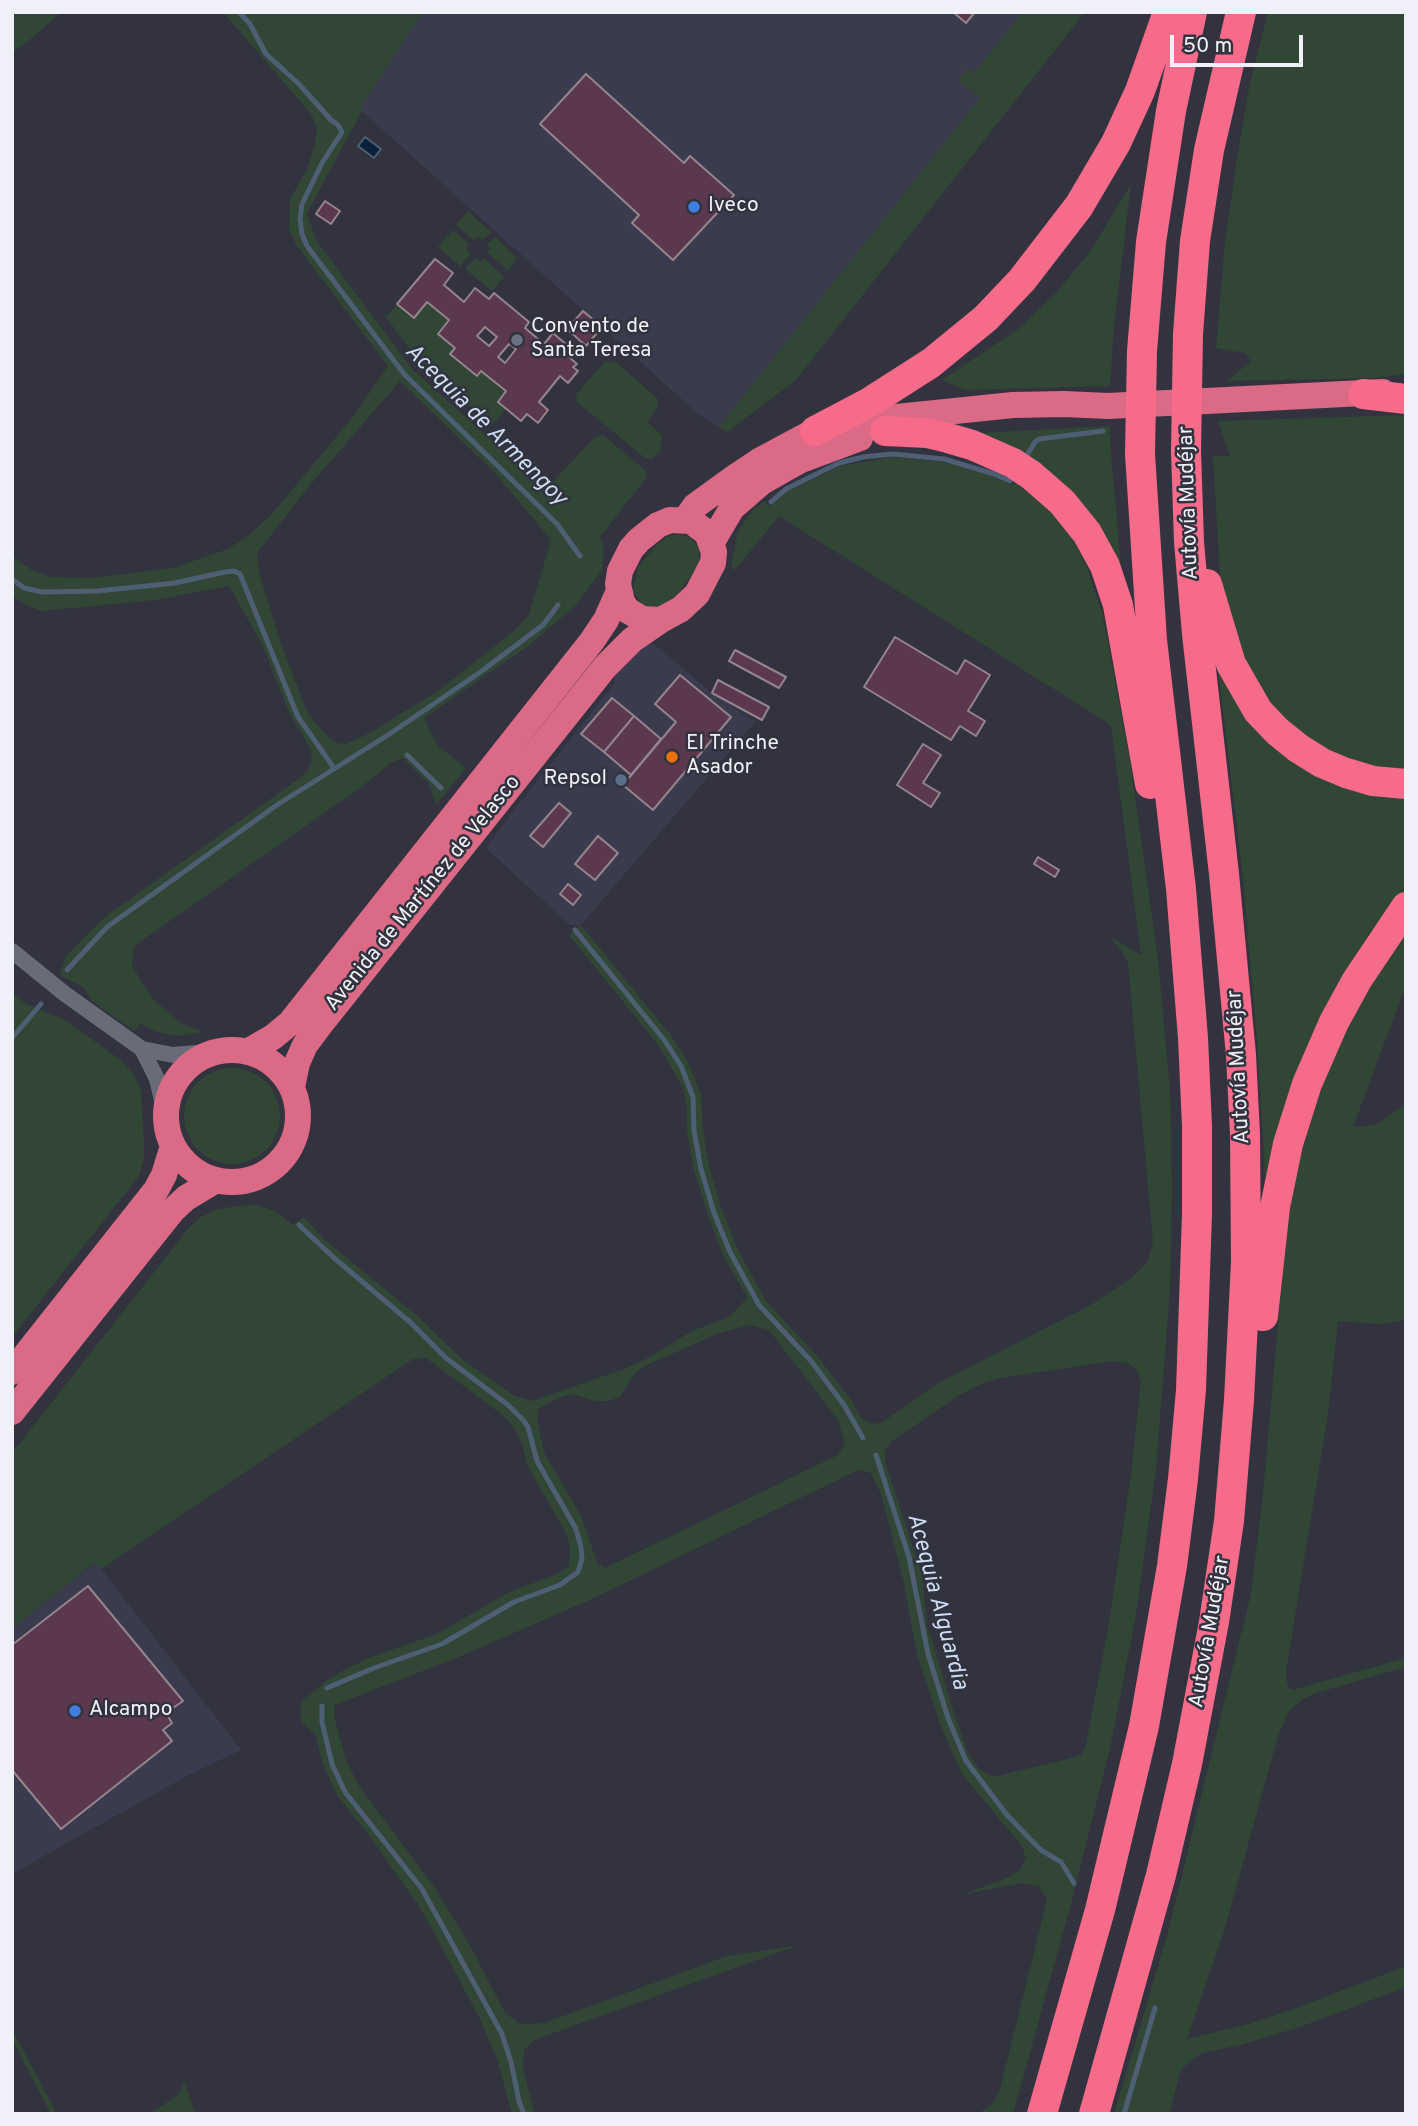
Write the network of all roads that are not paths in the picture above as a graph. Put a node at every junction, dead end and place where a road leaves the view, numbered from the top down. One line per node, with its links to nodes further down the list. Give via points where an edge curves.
1 (1168, 12): 9 (highway, via 1116,143 1079,206 1022,281 931,363)
2 (1192, 12): 16 (highway, via 1156,197 1142,351 1140,454 1152,640)
3 (1241, 12): 12 (highway, Autovía Mudéjar, via 1220,94 1195,241 1185,451)
4 (1406, 390): 5 (highway)
5 (1363, 394): 6 (highway); 7 (highway)
6 (1406, 399)
7 (1108, 406): 8 (highway); 9 (highway, via 970,409)
8 (885, 430): 11 (highway, via 823,450 762,482 732,508); 16 (highway, via 948,438 1013,463 1047,487 1087,533 1118,605 1163,870)
9 (815, 431): 10 (highway, via 735,477 695,506)
10 (685, 520): 11 (highway, via 700,526); 13 (highway, via 664,523 639,540 620,571)
11 (712, 542): 14 (highway, via 713,563 702,585 681,610)
12 (1189, 542): 15 (highway, via 1209,589 1231,664 1258,711 1287,740 1322,763 1373,781); 27 (highway, Autovía Mudéjar, via 1241,1055 1246,1262)
13 (618, 593): 14 (highway, via 634,615); 21 (highway, Avenida de Martínez de Velasco, via 592,641 295,1017 281,1032)
14 (661, 620): 22 (highway, Avenida de Martínez de Velasco, via 605,667 320,1025 305,1045)
15 (1406, 784)
16 (1181, 889): 29 (highway, via 1193,1049 1197,1201 1183,1479 1160,1639 1131,1783)
17 (1406, 907): 27 (highway, via 1351,990 1307,1084 1275,1207 1257,1382)
18 (12, 951): 19 (street)
19 (142, 1049): 20 (street, via 173,1055); 23 (street, via 157,1079)
20 (221, 1051): 21 (highway); 23 (highway, via 197,1060 178,1077)
21 (247, 1052): 22 (highway, via 278,1068)
22 (292, 1087): 25 (highway, via 298,1122 285,1155 254,1178)
23 (165, 1113): 24 (highway)
24 (173, 1146): 25 (highway, via 186,1164); 26 (highway, via 156,1190)
25 (216, 1180): 28 (highway, via 173,1210)
26 (12, 1372)
27 (1239, 1400): 30 (highway, Autovía Mudéjar, via 1222,1572 1187,1764)
28 (12, 1412)
29 (1042, 2114)
30 (1094, 2114)

